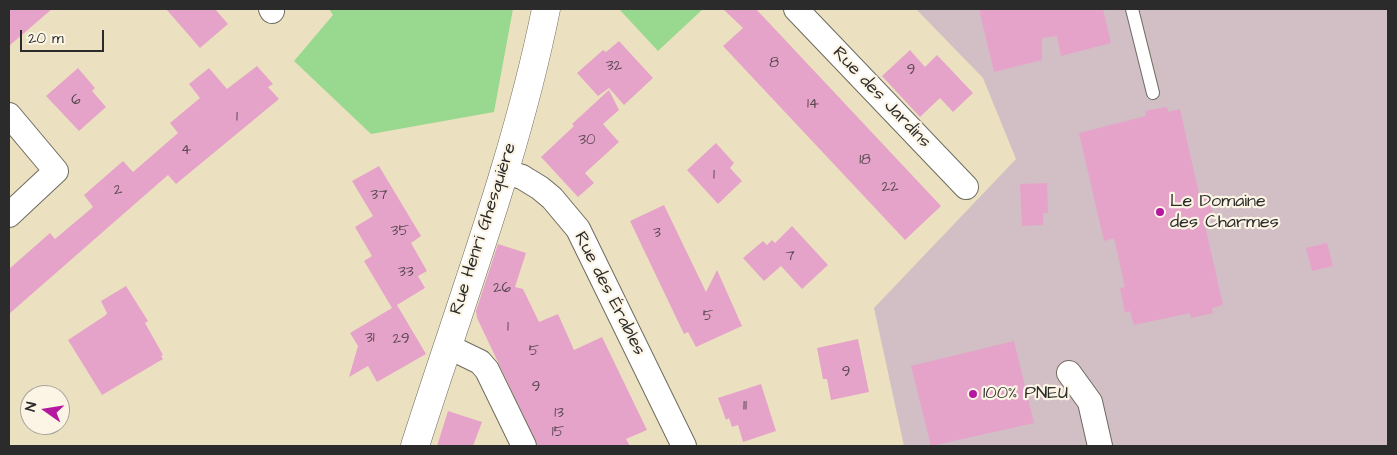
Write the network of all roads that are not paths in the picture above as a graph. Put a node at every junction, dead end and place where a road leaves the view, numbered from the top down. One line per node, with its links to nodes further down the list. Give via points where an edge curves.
1 (546, 9): 6 (street, Rue Henri Ghesquière, via 534,69)
2 (796, 9): 7 (street, Rue des Jardins)
3 (1132, 9): 4 (lane)
4 (1153, 93)
5 (9, 115): 8 (street, via 56,171)
6 (503, 172): 9 (street, Rue Henri Ghesquière); 13 (street, Rue des Érables, via 522,177 540,188 578,230)
7 (966, 187)
8 (9, 215)
9 (447, 346): 11 (street, Rue Henri Ghesquière); 12 (street, via 480,362 487,370)
10 (1069, 373): 14 (street, via 1090,402)
11 (415, 446)
12 (524, 446)
13 (684, 446)
14 (1100, 446)

